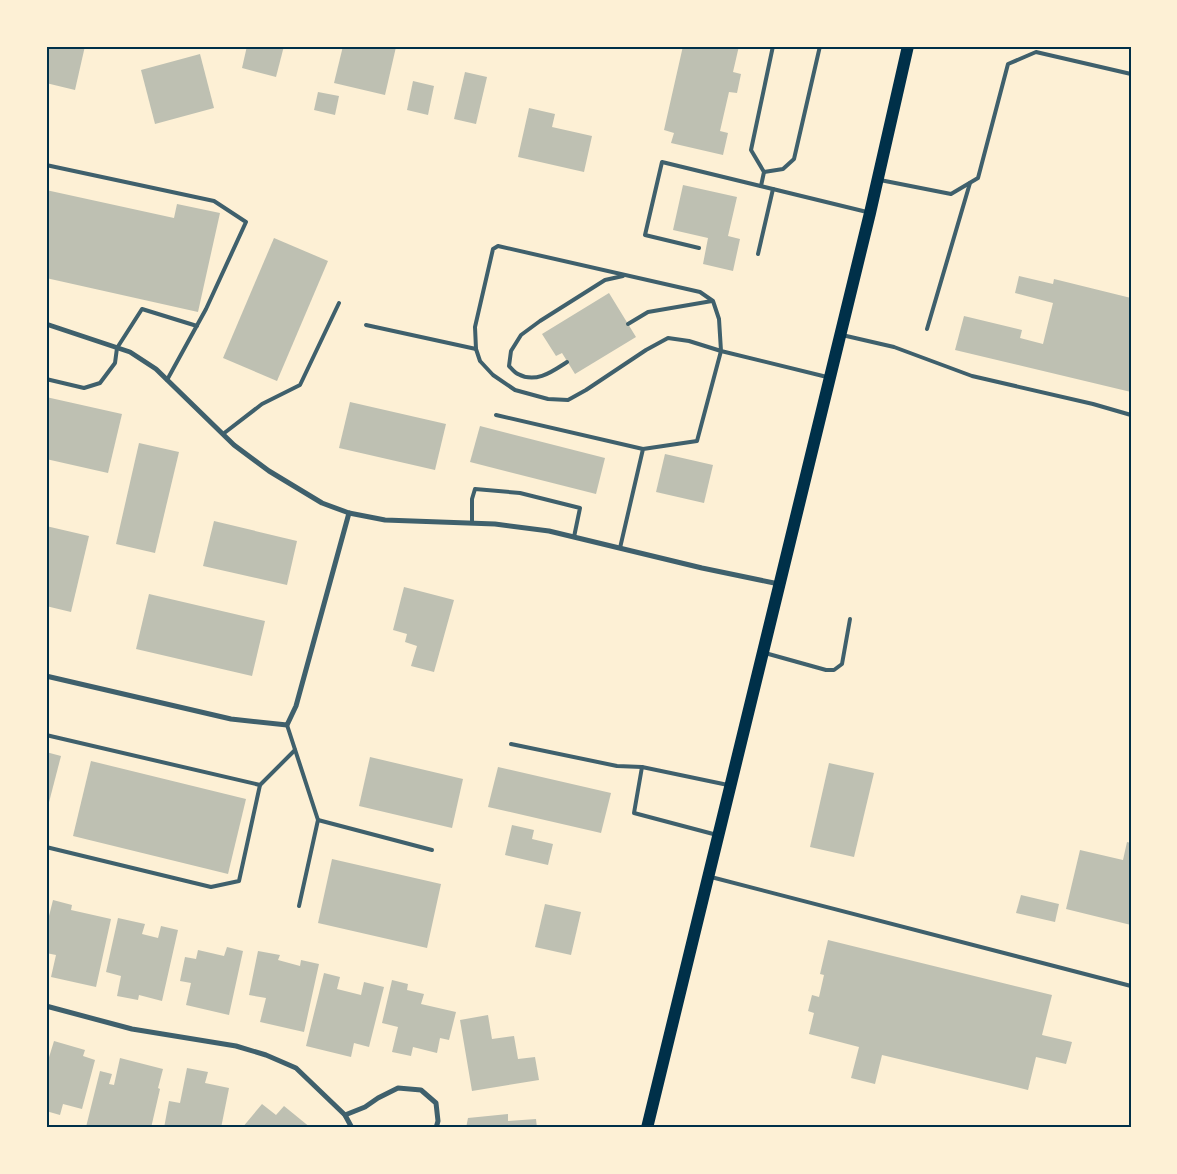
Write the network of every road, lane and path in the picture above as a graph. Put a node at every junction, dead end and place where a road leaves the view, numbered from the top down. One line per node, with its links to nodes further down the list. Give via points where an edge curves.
1 (773, 46): 6 (lane, via 751,150)
2 (820, 46): 6 (lane, via 794,159 783,169)
3 (908, 46): 7 (main road)
4 (1131, 74): 8 (lane, via 1036,52 1008,64 978,178)
5 (46, 165): 20 (lane, via 214,201 246,222)
6 (764, 172): 9 (lane)
7 (877, 179): 8 (lane, via 951,194); 11 (main road)
8 (970, 183): 21 (lane)
9 (761, 186): 10 (lane); 12 (lane, via 662,162 645,235)
10 (773, 189): 11 (lane); 13 (lane)
11 (870, 213): 22 (main road)
12 (699, 248)
13 (758, 254)
14 (625, 276): 15 (lane, via 700,292); 24 (lane, via 498,246 492,249 475,327); 26 (lane, via 605,280 527,331 511,351 509,366 518,374 533,379)
15 (713, 300): 18 (lane, via 648,312); 25 (lane, via 719,320)
16 (339, 303): 32 (lane, via 300,385 262,404)
17 (46, 324): 23 (street)
18 (628, 324)
19 (366, 325): 24 (lane)
20 (197, 326): 23 (lane, via 142,309); 29 (lane)
21 (928, 330)
22 (840, 334): 27 (main road); 31 (lane, via 894,347 972,376)
23 (117, 348): 28 (lane, via 114,363 100,383 84,388); 29 (street, via 143,360)
24 (476, 348): 25 (lane, via 480,361 493,375 515,390 548,399 568,400 668,338)
25 (720, 351): 27 (lane); 33 (lane, via 697,441)
26 (567, 362)
27 (829, 378): 38 (main road)
28 (46, 379)
29 (167, 380): 32 (street)
30 (496, 415): 33 (lane)
31 (1131, 415)
32 (223, 434): 34 (street, via 269,471 322,503)
33 (643, 449): 37 (lane)
34 (349, 512): 35 (street, via 385,520); 42 (street, via 296,706)
35 (472, 523): 36 (street, via 550,531); 36 (lane, via 475,489 520,493 580,508)
36 (574, 537): 37 (street)
37 (620, 548): 38 (street)
38 (780, 584): 40 (main road)
39 (850, 619): 40 (lane, via 842,664 834,670)
40 (763, 652): 48 (main road)
41 (46, 676): 42 (street, via 231,719)
42 (287, 726): 45 (lane)
43 (46, 735): 47 (lane)
44 (511, 744): 46 (lane, via 617,766)
45 (295, 750): 47 (lane); 49 (lane)
46 (642, 767): 48 (lane); 50 (lane, via 634,813)
47 (260, 785): 51 (lane, via 239,881 211,887)
48 (730, 786): 50 (main road)
49 (318, 820): 52 (lane); 54 (lane)
50 (719, 835): 53 (main road)
51 (46, 847)
52 (432, 850)
53 (709, 877): 55 (lane); 60 (main road)
54 (299, 906)
55 (1131, 986)
56 (46, 1006): 57 (street, via 132,1029 236,1046 266,1055 296,1068)
57 (345, 1114): 58 (street); 59 (street, via 365,1107 398,1088 421,1090 436,1103)
58 (352, 1128)
59 (436, 1128)
60 (647, 1128)

